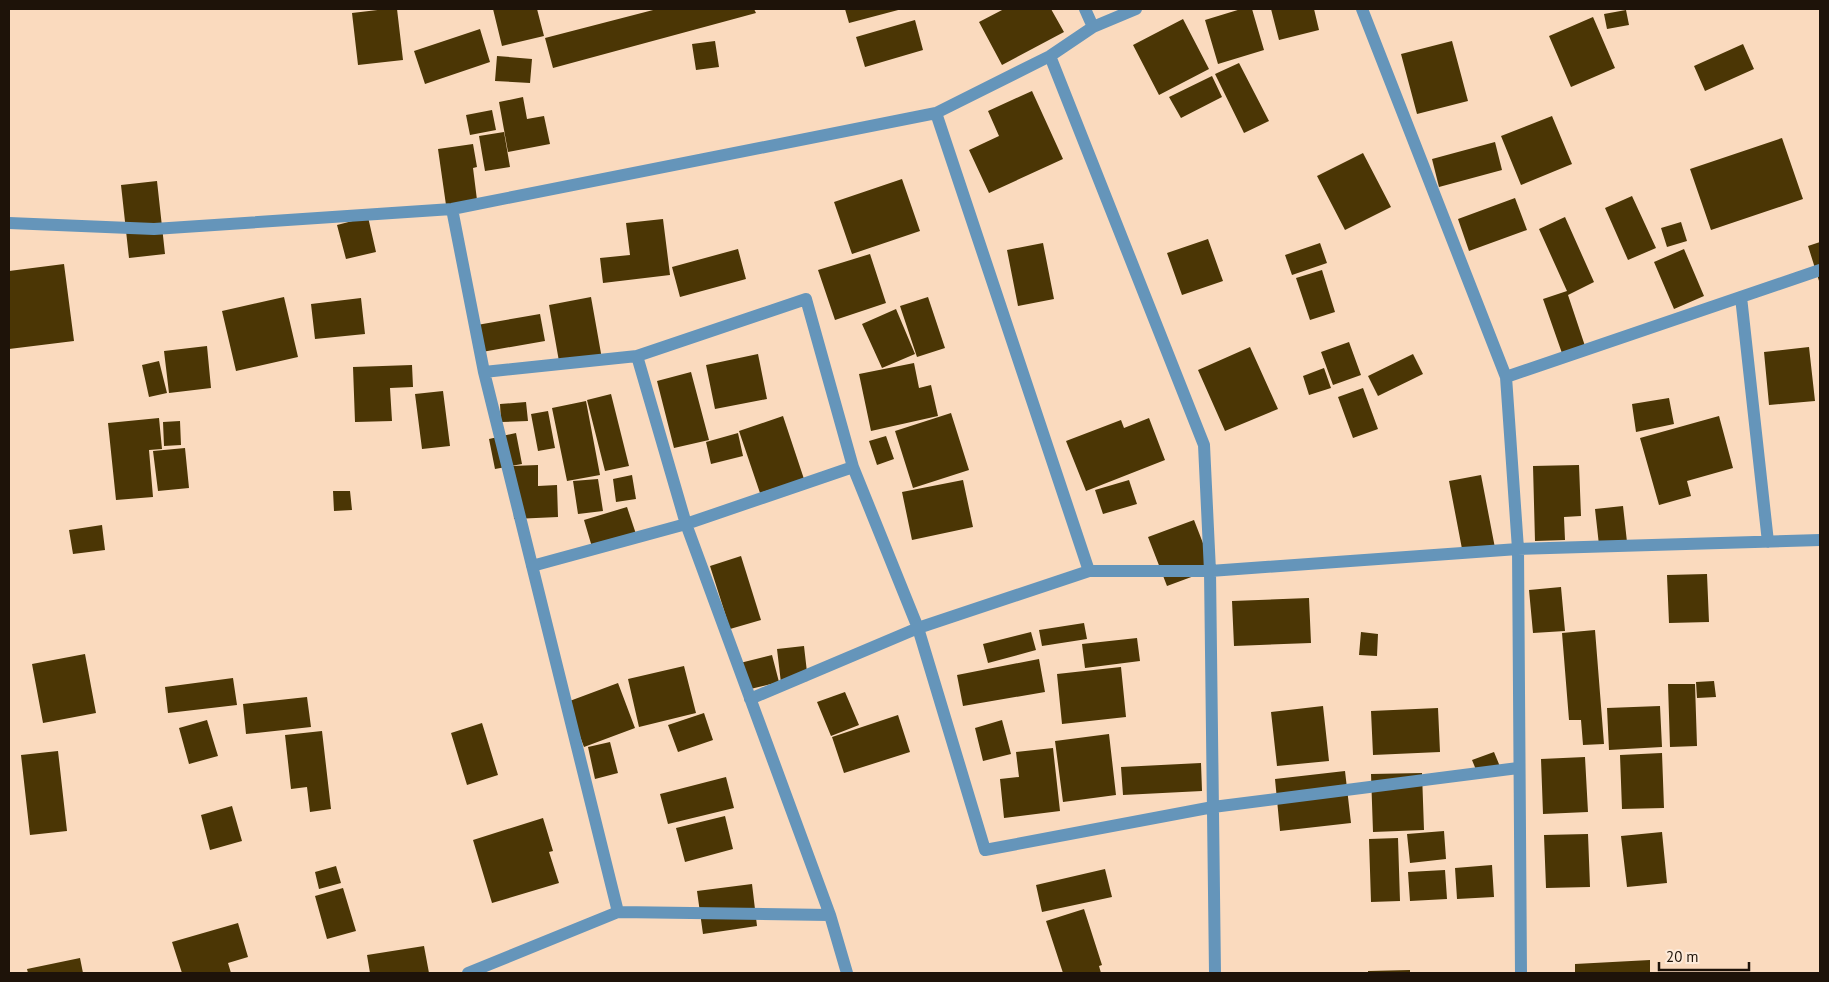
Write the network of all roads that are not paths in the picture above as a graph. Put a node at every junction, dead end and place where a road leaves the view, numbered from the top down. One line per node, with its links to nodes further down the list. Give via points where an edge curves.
1 (1085, 9): 4 (street)
2 (1136, 9): 4 (street)
3 (1362, 9): 13 (street)
4 (1093, 27): 5 (street)
5 (1050, 56): 6 (street); 20 (street, via 1204,445)
6 (936, 113): 7 (street); 21 (street)
7 (452, 209): 8 (street, via 154,228); 12 (street)
8 (9, 223)
9 (1820, 270): 10 (street)
10 (1741, 297): 13 (street); 17 (street)
11 (637, 356): 12 (street); 14 (street, via 806,299); 15 (street)
12 (484, 372): 19 (street)
13 (1506, 377): 18 (street)
14 (853, 467): 15 (street); 22 (street)
15 (686, 524): 19 (street); 23 (street)
16 (1820, 540): 17 (street)
17 (1768, 542): 18 (street)
18 (1518, 550): 20 (street); 24 (street)
19 (532, 566): 26 (street)
20 (1210, 571): 21 (street); 25 (street)
21 (1088, 572): 22 (street)
22 (918, 628): 23 (street); 25 (street, via 985,850)
23 (750, 699): 27 (street)
24 (1518, 768): 25 (street); 31 (street)
25 (1214, 807): 30 (street)
26 (618, 912): 27 (street); 28 (street)
27 (830, 915): 29 (street)
28 (468, 973)
29 (846, 973)
30 (1215, 973)
31 (1521, 973)

